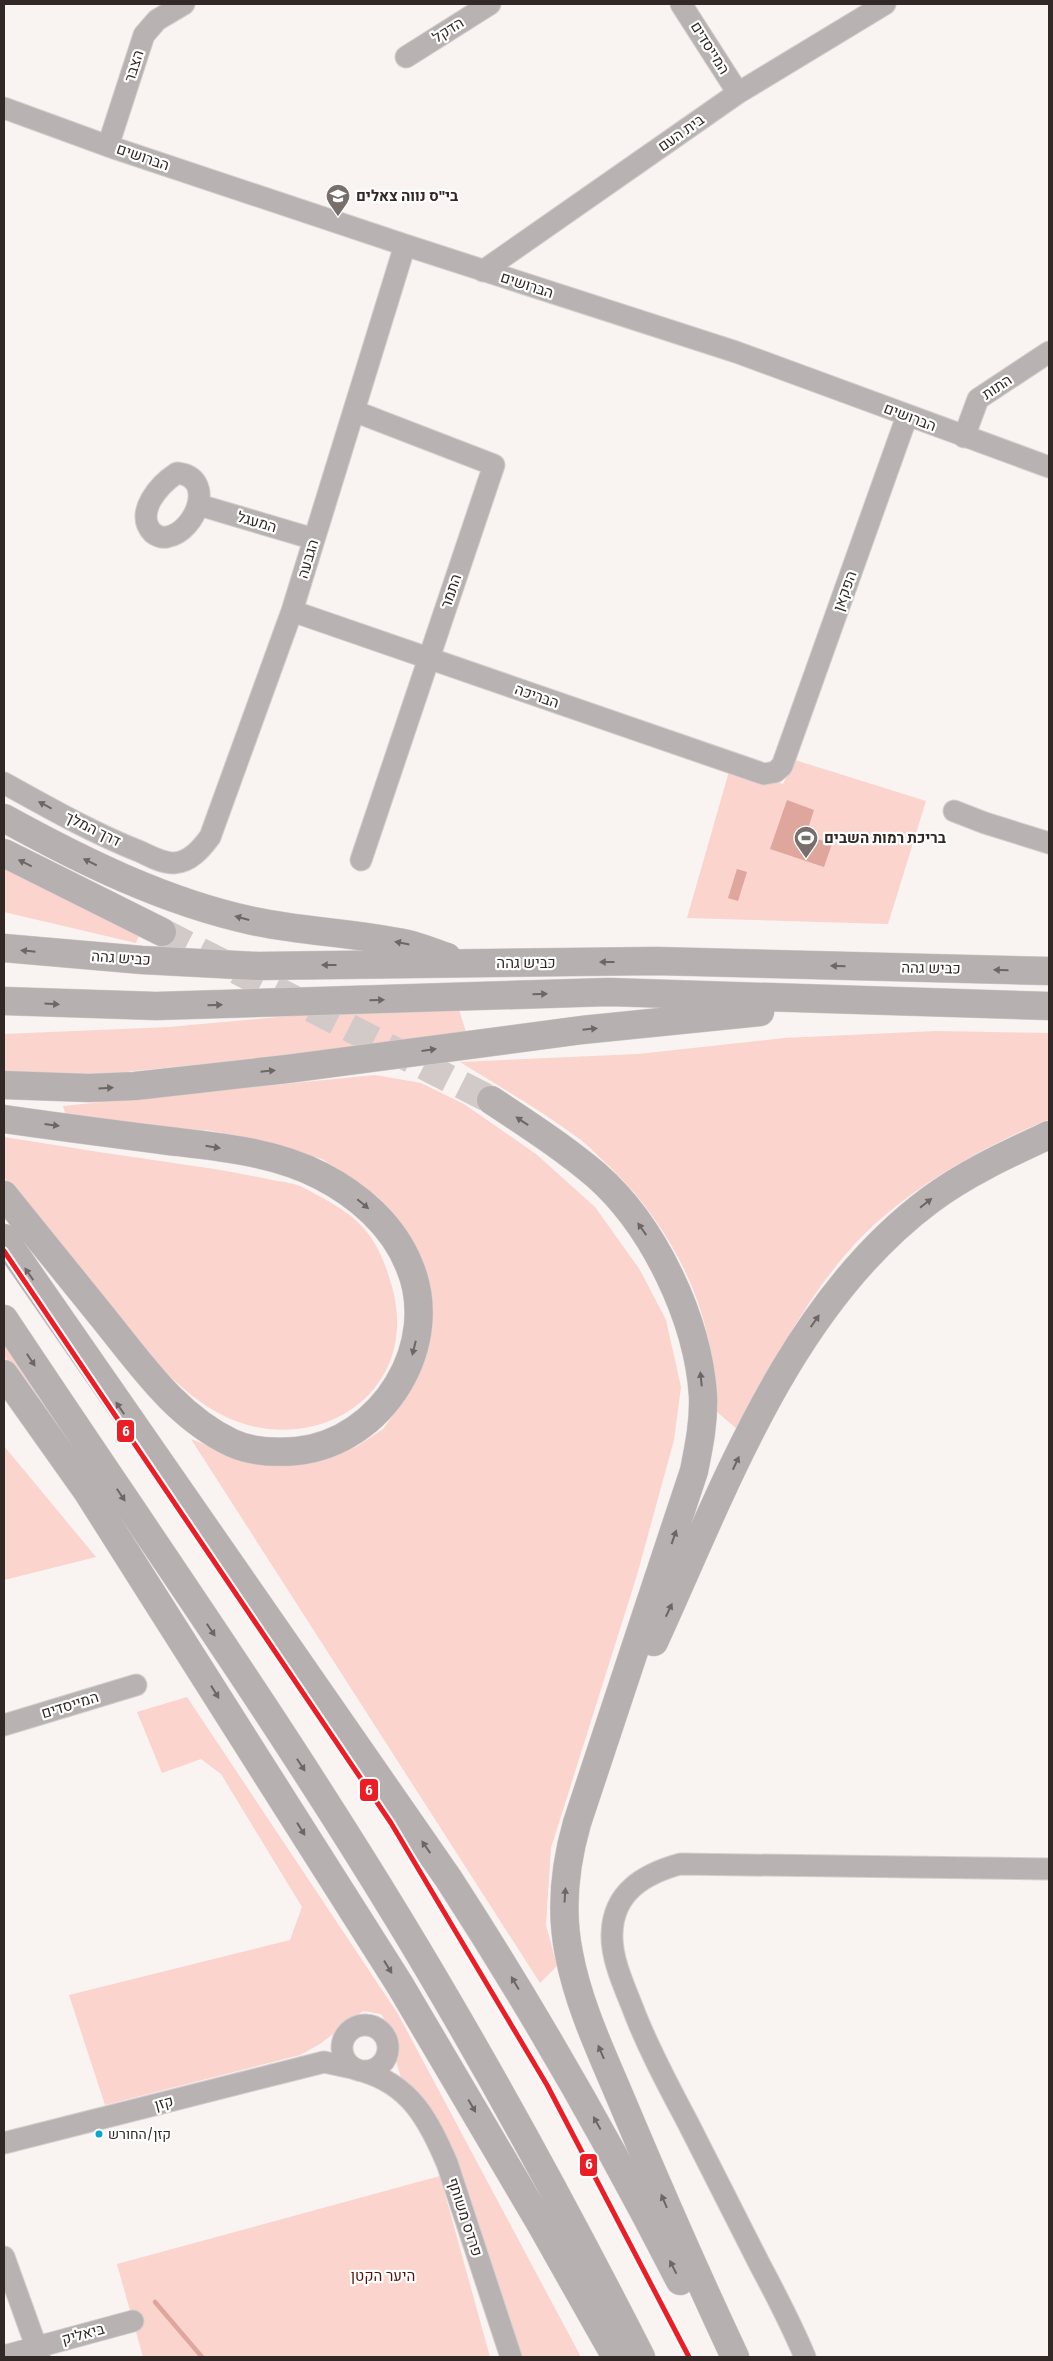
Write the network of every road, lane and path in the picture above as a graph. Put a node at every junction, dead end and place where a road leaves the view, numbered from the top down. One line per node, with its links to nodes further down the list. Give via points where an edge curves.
1 (184, 4): 8 (street, הצבר, via 157,20 144,34)
2 (490, 4): 5 (street, הדקל)
3 (681, 4): 6 (street, המייסדים)
4 (885, 4): 6 (street, בית העם)
5 (406, 57)
6 (738, 93): 10 (street, בית העם)
7 (4, 108): 8 (street, הברושים)
8 (108, 146): 9 (street, הברושים)
9 (404, 245): 10 (street, הברושים); 12 (street, הגבעה)
10 (483, 271): 13 (street, הברושים, via 736,352)
11 (1049, 352): 14 (street, התות, via 978,399)
12 (354, 411): 17 (street, הגבעה); 19 (street, התמר, via 494,465)
13 (907, 416): 14 (street, הברושים); 20 (street, הפקאן)
14 (964, 437): 15 (street, הברושים)
15 (1049, 467)
16 (199, 505): 17 (street, המעגל)
17 (314, 538): 18 (street, הגבעה)
18 (292, 611): 19 (street, הבריכה); 26 (street, הגבעה, via 210,837 199,851)
19 (429, 658): 20 (street, הבריכה, via 764,774); 27 (street, התמר)
20 (782, 766)
21 (4, 783): 26 (street, דרך המלך, one-way to 21, via 173,863 160,861 92,830)
22 (954, 811): 24 (street)
23 (4, 818): 30 (highway, one-way to 23, via 409,944 285,927 168,896 121,877)
24 (1049, 843)
25 (4, 853): 28 (highway, one-way to 25)
26 (185, 860)
27 (361, 860)
28 (162, 932)
29 (4, 948): 30 (highway, כביש גהה, one-way to 29, via 258,966)
30 (465, 963): 31 (highway, כביש גהה, one-way to 30, via 656,962)
31 (1049, 971)
32 (4, 1000): 33 (highway, כביש גהה, one-way to 33, via 156,1006 609,992)
33 (962, 1003): 34 (highway, כביש גהה); 35 (highway, one-way to 33, via 135,1086 737,1013)
34 (1049, 1006)
35 (4, 1085)
36 (491, 1100): 47 (highway, one-way to 36, via 694,1471 702,1432 700,1364 669,1276 651,1241 627,1208 597,1176)
37 (4, 1119): 39 (highway, one-way to 39, via 240,1151 292,1164 337,1185 362,1202 379,1219 409,1263 419,1303 418,1327 409,1365 390,1398 377,1412 360,1426 323,1446 287,1452 251,1450 235,1444 198,1423 161,1389)
38 (1049, 1135): 47 (highway, one-way to 38, via 746,1442 806,1333 832,1296 863,1260 930,1200 962,1178)
39 (11, 1204)
40 (4, 1238): 62 (highway, one-way to 40, via 565,2065 505,1967 448,1878)
41 (4, 1319): 61 (highway, one-way to 61, via 272,1720 398,1917 509,2106)
42 (4, 1374): 44 (highway, via 82,1483)
43 (4, 1397): 44 (highway)
44 (142, 1576): 60 (highway, one-way to 60, via 400,1985)
45 (136, 1685): 46 (street, המייסדים)
46 (4, 1725)
47 (590, 1782): 63 (highway, one-way to 47, via 686,2253 598,2044 569,1954 564,1905 568,1858)
48 (1049, 1869): 64 (street, via 680,1864 657,1870 626,1893 612,1934 625,1988 647,2045)
49 (342, 2042): 50 (street, via 356,2026 371,2025 384,2034); 51 (street); 52 (street, via 343,2056)
50 (387, 2056): 52 (street, via 378,2068); 53 (street, פרדס משותף)
51 (324, 2062): 52 (street, קזן); 54 (street, קזן)
52 (357, 2069): 53 (street, פרדס משותף)
53 (398, 2087): 59 (street, פרדס משותף, via 426,2122 448,2163)
54 (4, 2143)
55 (4, 2257): 57 (street)
56 (133, 2321): 57 (street, ביאליק)
57 (38, 2352): 58 (street, ביאליק)
58 (4, 2356)
59 (511, 2357)
60 (616, 2357)
61 (641, 2357)
62 (718, 2357)
63 (735, 2357)
64 (804, 2357)

